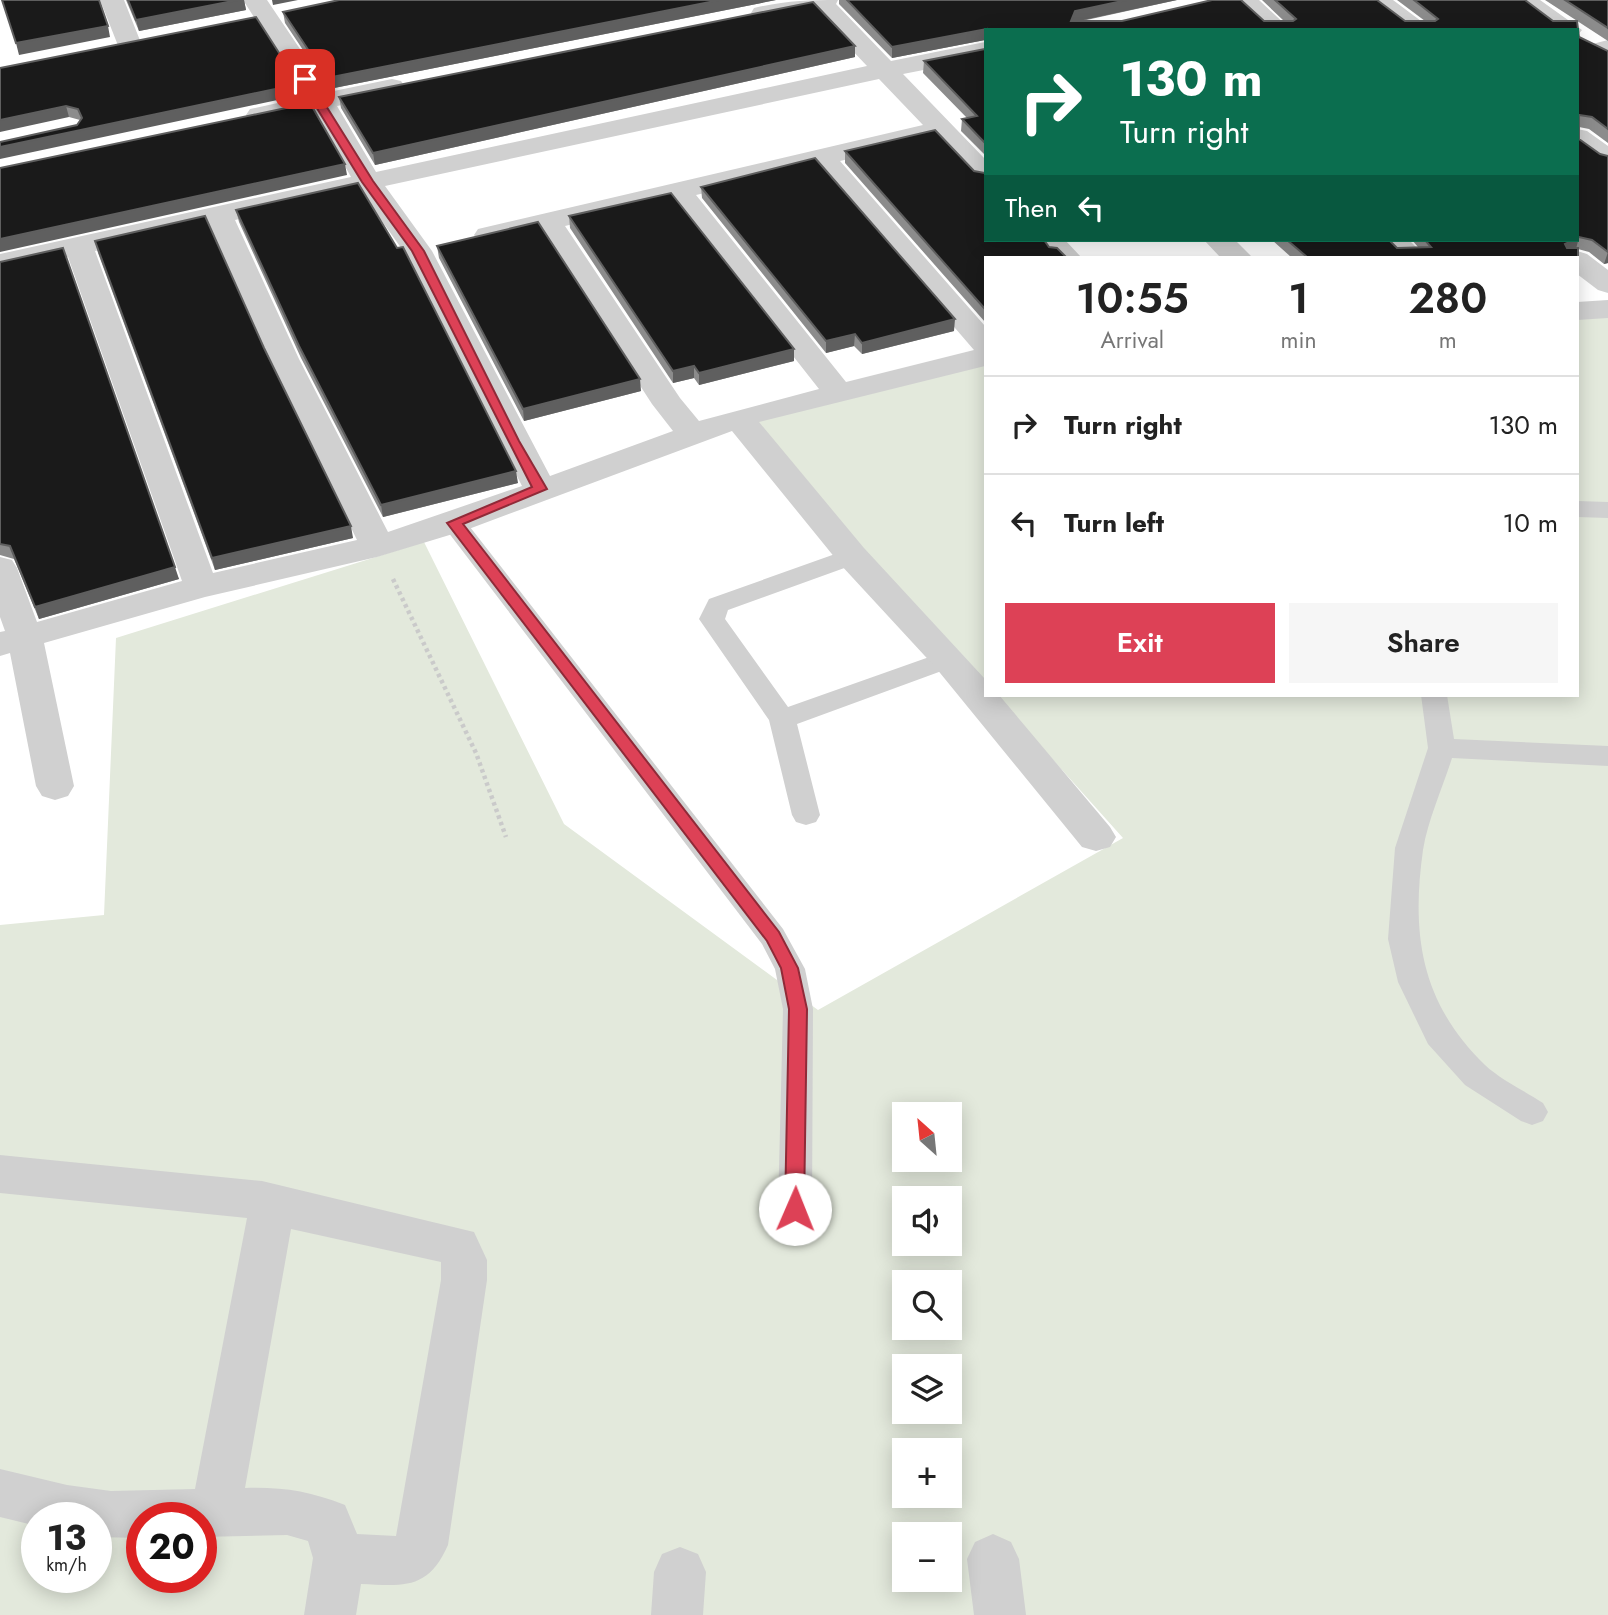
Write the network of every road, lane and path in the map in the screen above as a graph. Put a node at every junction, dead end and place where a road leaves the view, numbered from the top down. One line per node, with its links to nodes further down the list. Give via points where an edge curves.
1 (112, 0): 14 (street)
2 (821, 0): 7 (street); 20 (street)
3 (1244, 0): 9 (street)
4 (1377, 0): 10 (street)
5 (1523, 0): 11 (street)
6 (269, 9): 8 (street); 22 (street)
7 (738, 18)
8 (237, 22)
9 (1277, 28)
10 (1418, 28)
11 (1566, 28)
12 (1579, 36): 17 (street)
13 (155, 38): 14 (street)
14 (128, 43): 15 (street)
15 (102, 48)
16 (984, 50): 20 (street)
17 (1598, 52)
18 (387, 63): 19 (street)
19 (359, 68)
20 (884, 72): 27 (street); 32 (street)
21 (332, 74): 22 (street)
22 (305, 79): 24 (street); 25 (street)
23 (415, 82): 25 (street)
24 (278, 85)
25 (321, 101): 26 (street); 32 (street)
26 (241, 118)
27 (942, 129): 29 (street); 31 (street)
28 (1579, 138): 30 (street)
29 (823, 158): 33 (street); 49 (street)
30 (1608, 159)
31 (984, 174)
32 (368, 182): 34 (street); 39 (street)
33 (679, 192): 35 (street); 51 (street)
34 (219, 216): 40 (street); 58 (street)
35 (548, 222): 39 (street); 53 (street, via 668,404)
36 (1051, 242): 41 (street)
37 (1220, 242): 42 (street)
38 (1394, 242): 43 (street)
39 (440, 246): 54 (street, via 512,441)
40 (79, 247): 45 (street); 61 (street)
41 (1065, 256)
42 (1236, 256)
43 (1410, 256)
44 (1579, 262): 46 (street)
45 (0, 263)
46 (1608, 285)
47 (1608, 309): 48 (street)
48 (1579, 311)
49 (984, 343)
50 (984, 356): 51 (street)
51 (837, 391): 52 (street)
52 (738, 418): 53 (street); 59 (street)
53 (693, 434): 54 (street)
54 (540, 489): 57 (street)
55 (1579, 509): 56 (lane)
56 (1608, 510)
57 (454, 523): 58 (street); 75 (lane, via 773,937 790,968 798,1009)
58 (377, 546): 61 (street); 70 (path, via 477,753)
59 (852, 556): 63 (street); 65 (lane, via 714,609 713,624)
60 (0, 568): 62 (street)
61 (201, 587): 62 (street)
62 (12, 641): 68 (street)
63 (949, 659): 65 (lane); 71 (street)
64 (1434, 697): 66 (lane)
65 (782, 719): 69 (lane)
66 (1442, 748): 67 (lane); 72 (lane, via 1409,848 1403,939 1413,982 1439,1035 1476,1076)
67 (1608, 755)
68 (55, 786)
69 (806, 815)
70 (506, 837)
71 (1096, 837)
72 (1531, 1112)
73 (0, 1174): 74 (street)
74 (267, 1204): 78 (street, via 270,1217); 82 (street, via 458,1246 464,1260 422,1545 406,1561)
75 (795, 1209)
76 (0, 1493): 77 (street)
77 (38, 1502)
78 (217, 1506)
79 (217, 1511): 82 (street, via 286,1511 327,1522)
80 (21, 1517): 81 (street)
81 (0, 1521)
82 (339, 1558): 84 (street)
83 (993, 1559): 85 (street)
84 (330, 1615)
85 (1000, 1615)

